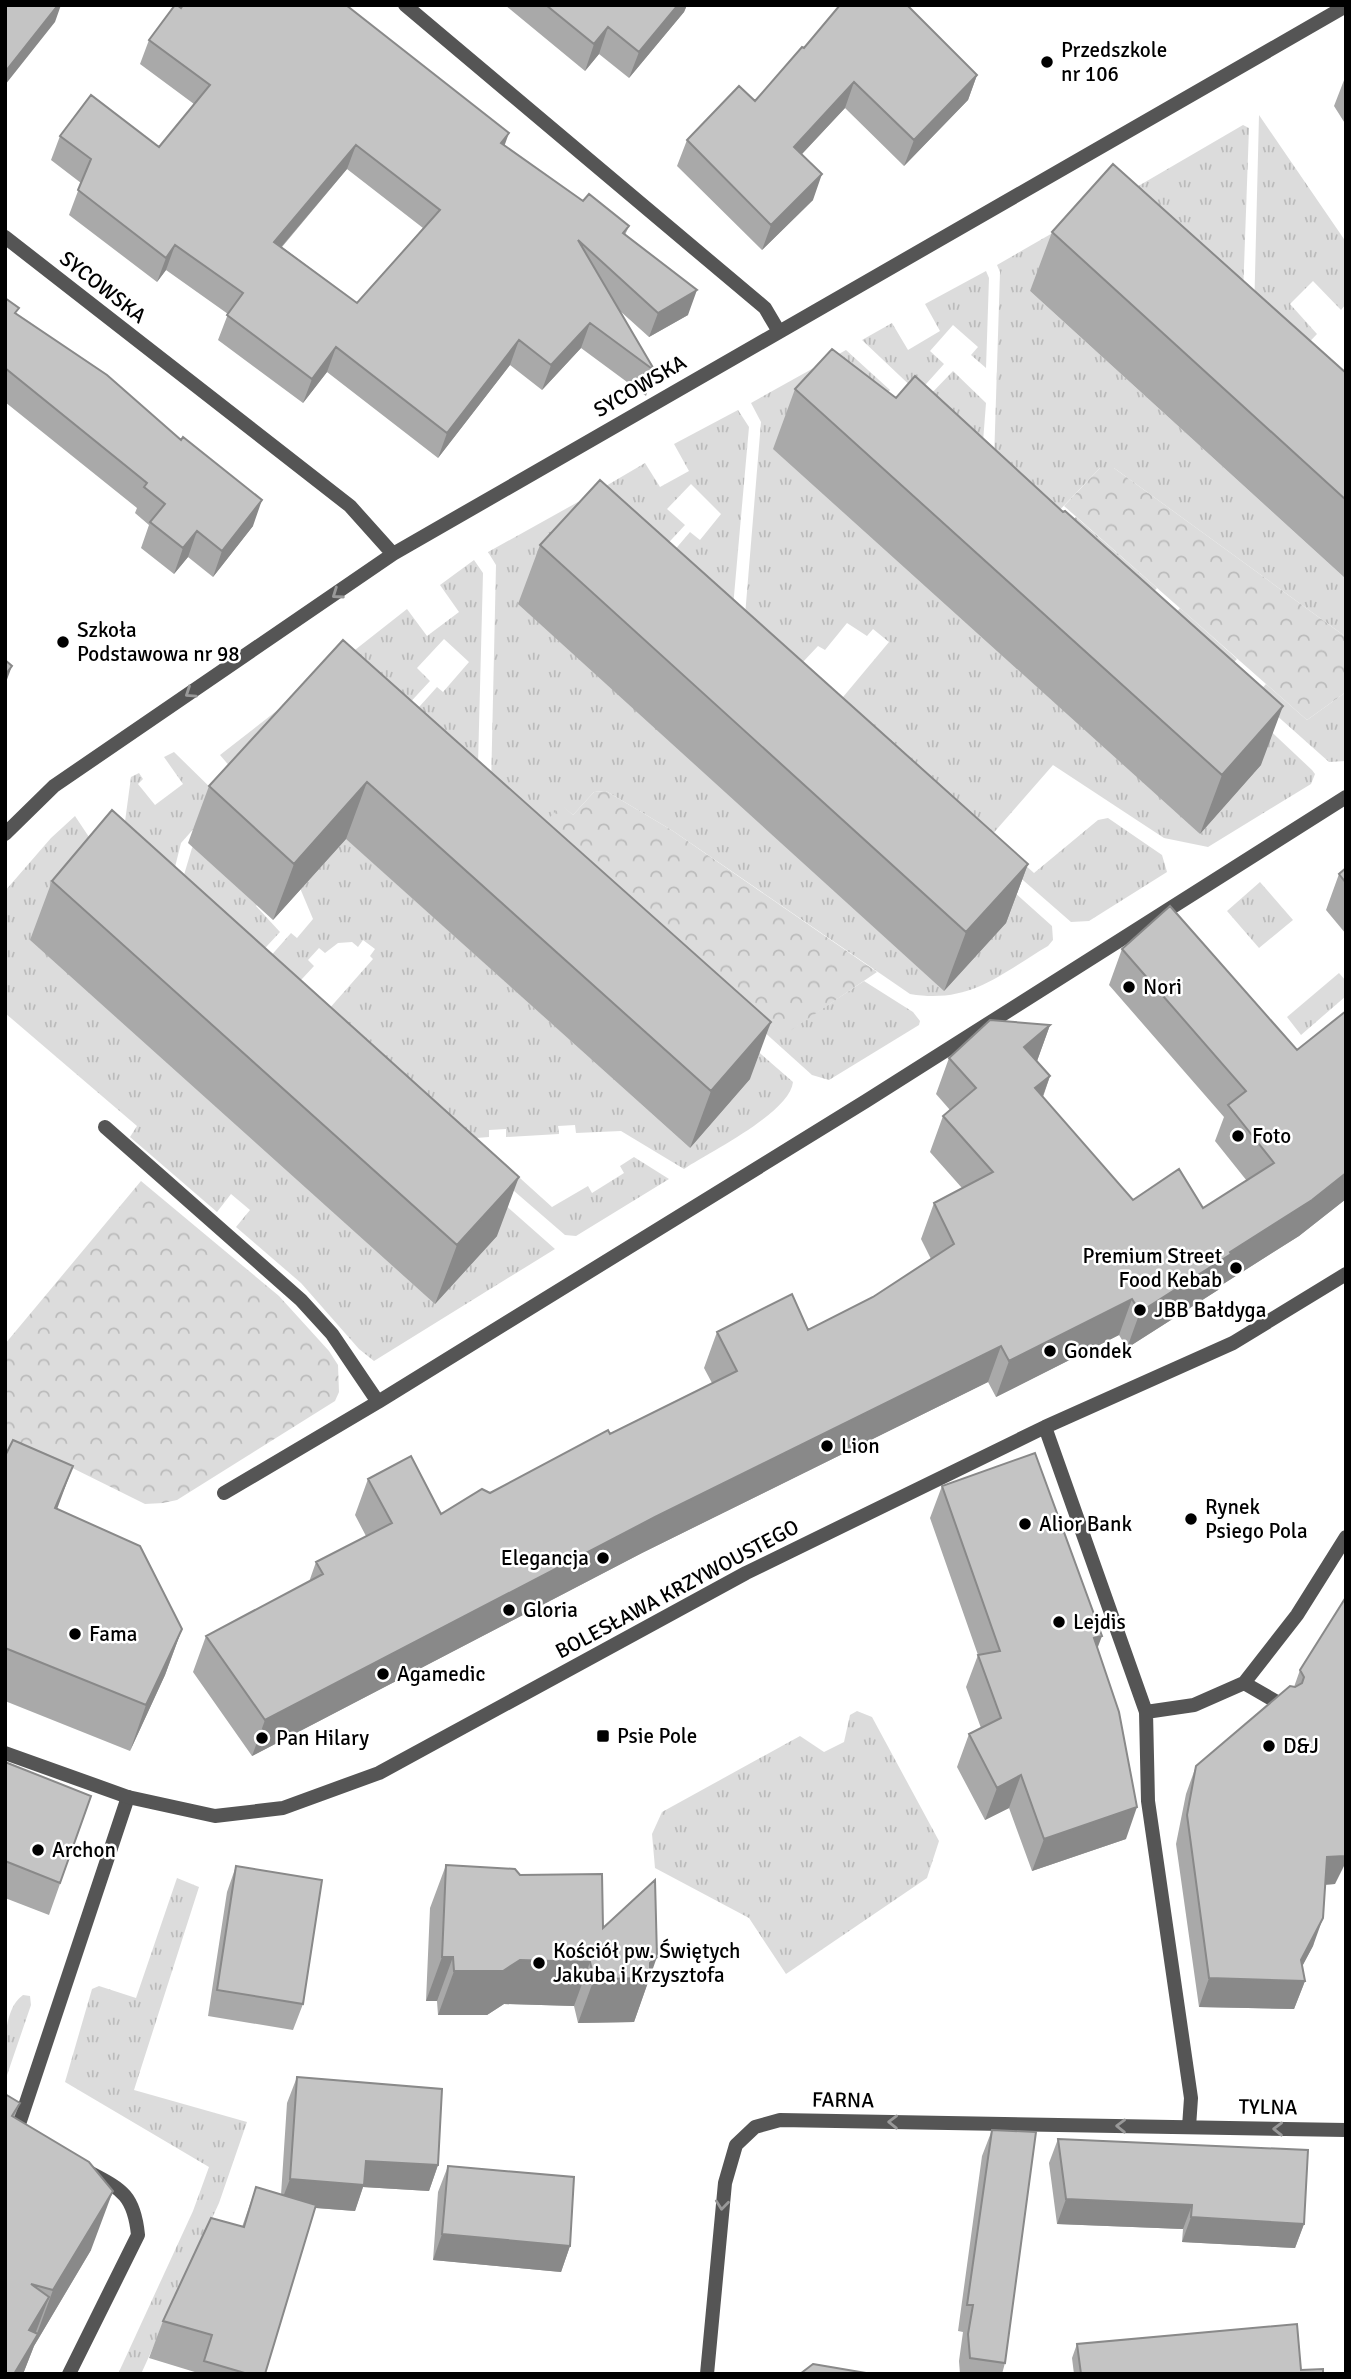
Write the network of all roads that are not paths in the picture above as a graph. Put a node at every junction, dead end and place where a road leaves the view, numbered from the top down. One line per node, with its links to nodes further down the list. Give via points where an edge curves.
1 (405, 5): 4 (street, via 765,308)
2 (1346, 6): 4 (street, SYCOWSKA)
3 (5, 237): 5 (street, SYCOWSKA, via 350,506)
4 (778, 330): 5 (street, SYCOWSKA)
5 (393, 554): 7 (street, one-way to 7, via 54,786)
6 (1346, 797): 10 (street)
7 (5, 834)
8 (104, 1127): 10 (street, via 301,1300 332,1334)
9 (1346, 1274): 11 (street, BOLESŁAWA KRZYWOUSTEGO, via 1233,1343)
10 (378, 1402): 12 (street)
11 (1045, 1427): 16 (street); 18 (street, BOLESŁAWA KRZYWOUSTEGO, via 746,1573 379,1773 318,1797 249,1814 215,1816)
12 (223, 1493)
13 (1346, 1537): 14 (street, via 1297,1615)
14 (1244, 1683): 15 (street); 16 (street, via 1194,1705)
15 (1284, 1706)
16 (1146, 1712): 19 (street, via 1148,1801 1191,2098)
17 (5, 1753): 18 (street, BOLESŁAWA KRZYWOUSTEGO)
18 (128, 1797): 21 (street)
19 (1189, 2127): 20 (street, TYLNA, one-way to 19); 24 (street, FARNA, one-way to 24, via 780,2120 755,2127 736,2145 725,2183)
20 (1346, 2130)
21 (16, 2133)
22 (73, 2163): 23 (street, via 119,2188 136,2210 138,2235)
23 (69, 2374)
24 (707, 2374)

